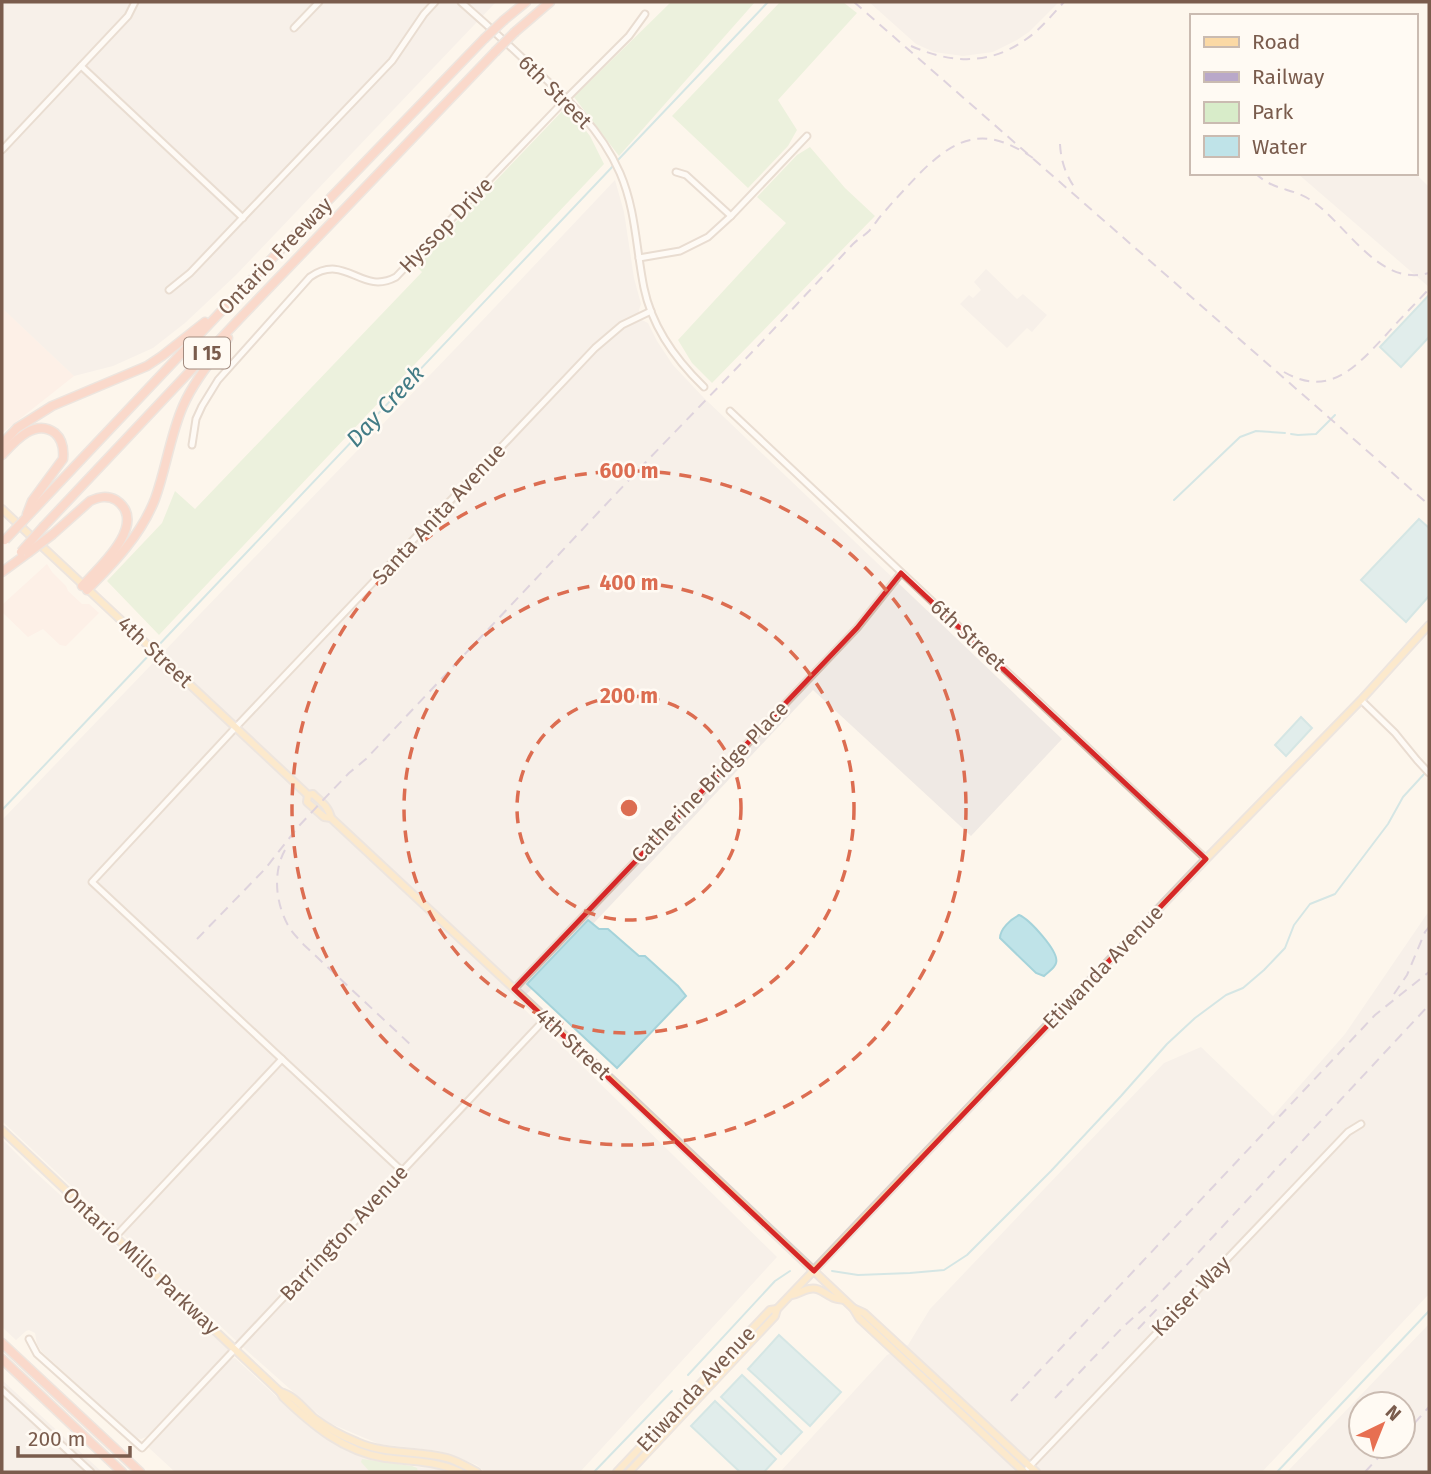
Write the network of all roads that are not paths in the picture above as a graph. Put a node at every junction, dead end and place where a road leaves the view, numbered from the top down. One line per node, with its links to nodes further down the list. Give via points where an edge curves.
1 (135, 2): 9 (street, via 128,16)
2 (319, 2): 8 (street)
3 (435, 2): 15 (street, via 392,61)
4 (461, 2): 10 (street, 6th Street)
5 (526, 2): 18 (highway, Ontario Freeway / I 15, bridge, via 484,39)
6 (550, 2): 20 (highway, Ontario Freeway / I 15, bridge, via 495,52)
7 (645, 14): 10 (street, Hyssop Drive)
8 (294, 28)
9 (81, 66): 12 (street); 15 (street)
10 (567, 98): 16 (street, 6th Street, via 611,153 631,204); 24 (street, Hyssop Drive, via 396,277 377,283 331,269 310,277 218,380 196,419)
11 (807, 136): 14 (street)
12 (2, 150)
13 (676, 172): 14 (street, via 686,175)
14 (731, 216): 16 (street, via 687,249)
15 (243, 218): 17 (street)
16 (639, 258): 19 (street, 6th Street)
17 (169, 290)
18 (230, 302): 23 (highway, via 162,356 40,413); 27 (highway, Ontario Freeway / I 15)
19 (651, 311): 21 (street, 6th Street, via 673,352); 35 (street, Santa Anita Avenue, via 602,341)
20 (243, 315): 29 (highway, Ontario Freeway / I 15, bridge); 32 (highway, via 188,396 146,519 127,547)
21 (705, 387)
22 (730, 411): 31 (street, 6th Street)
23 (2, 444)
24 (192, 445)
25 (2, 454): 27 (highway, via 35,429 51,431 61,441 63,459 32,501)
26 (2, 509): 32 (main road, 4th Street)
27 (30, 511): 28 (highway, Ontario Freeway / I 15, bridge)
28 (3, 541)
29 (24, 552): 30 (highway, Ontario Freeway / I 15); 32 (highway, bridge, via 90,501 112,498 126,516 120,544)
30 (2, 572)
31 (901, 573): 37 (street, 6th Street); 38 (street, Catherine Bridge Place, via 857,628)
32 (85, 588): 35 (main road, 4th Street)
33 (1429, 625): 34 (main road, Etiwanda Avenue)
34 (1361, 700): 36 (street); 37 (main road, Etiwanda Avenue)
35 (236, 727): 38 (main road, 4th Street, via 308,795 307,802 331,818); 40 (street, Santa Anita Avenue, via 92,882)
36 (1429, 773)
37 (1206, 859): 45 (main road, Etiwanda Avenue)
38 (514, 989): 39 (main road, 4th Street)
39 (546, 1018): 43 (street, Barrington Avenue); 45 (main road, 4th Street)
40 (282, 1059): 43 (street); 44 (street)
41 (1361, 1124): 55 (street, Kaiser Way, via 1348,1132)
42 (2, 1130): 44 (main road, Ontario Mills Parkway)
43 (402, 1171): 51 (street, Barrington Avenue)
44 (115, 1237): 51 (main road, Ontario Mills Parkway)
45 (814, 1271): 46 (main road, Etiwanda Avenue); 47 (main road, 4th Street)
46 (790, 1295): 47 (main road, via 817,1289); 48 (main road, Etiwanda Avenue)
47 (846, 1301): 55 (main road, 4th Street)
48 (777, 1309): 61 (main road, Etiwanda Avenue, via 770,1310); 62 (main road, Etiwanda Avenue)
49 (29, 1339): 51 (street, Barrington Avenue, via 37,1354 142,1448)
50 (2, 1343): 58 (highway)
51 (235, 1348): 54 (main road, Ontario Mills Parkway)
52 (2, 1359): 57 (highway)
53 (2, 1390): 56 (street)
54 (281, 1392): 59 (main road, Ontario Mills Parkway, via 311,1424 345,1445); 60 (main road, Ontario Mills Parkway, via 358,1443 447,1458)
55 (1026, 1470): 63 (main road, 4th Street)
56 (91, 1472)
57 (122, 1472)
58 (140, 1472)
59 (460, 1472)
60 (477, 1472)
61 (617, 1472)
62 (629, 1472)
63 (1036, 1472)

